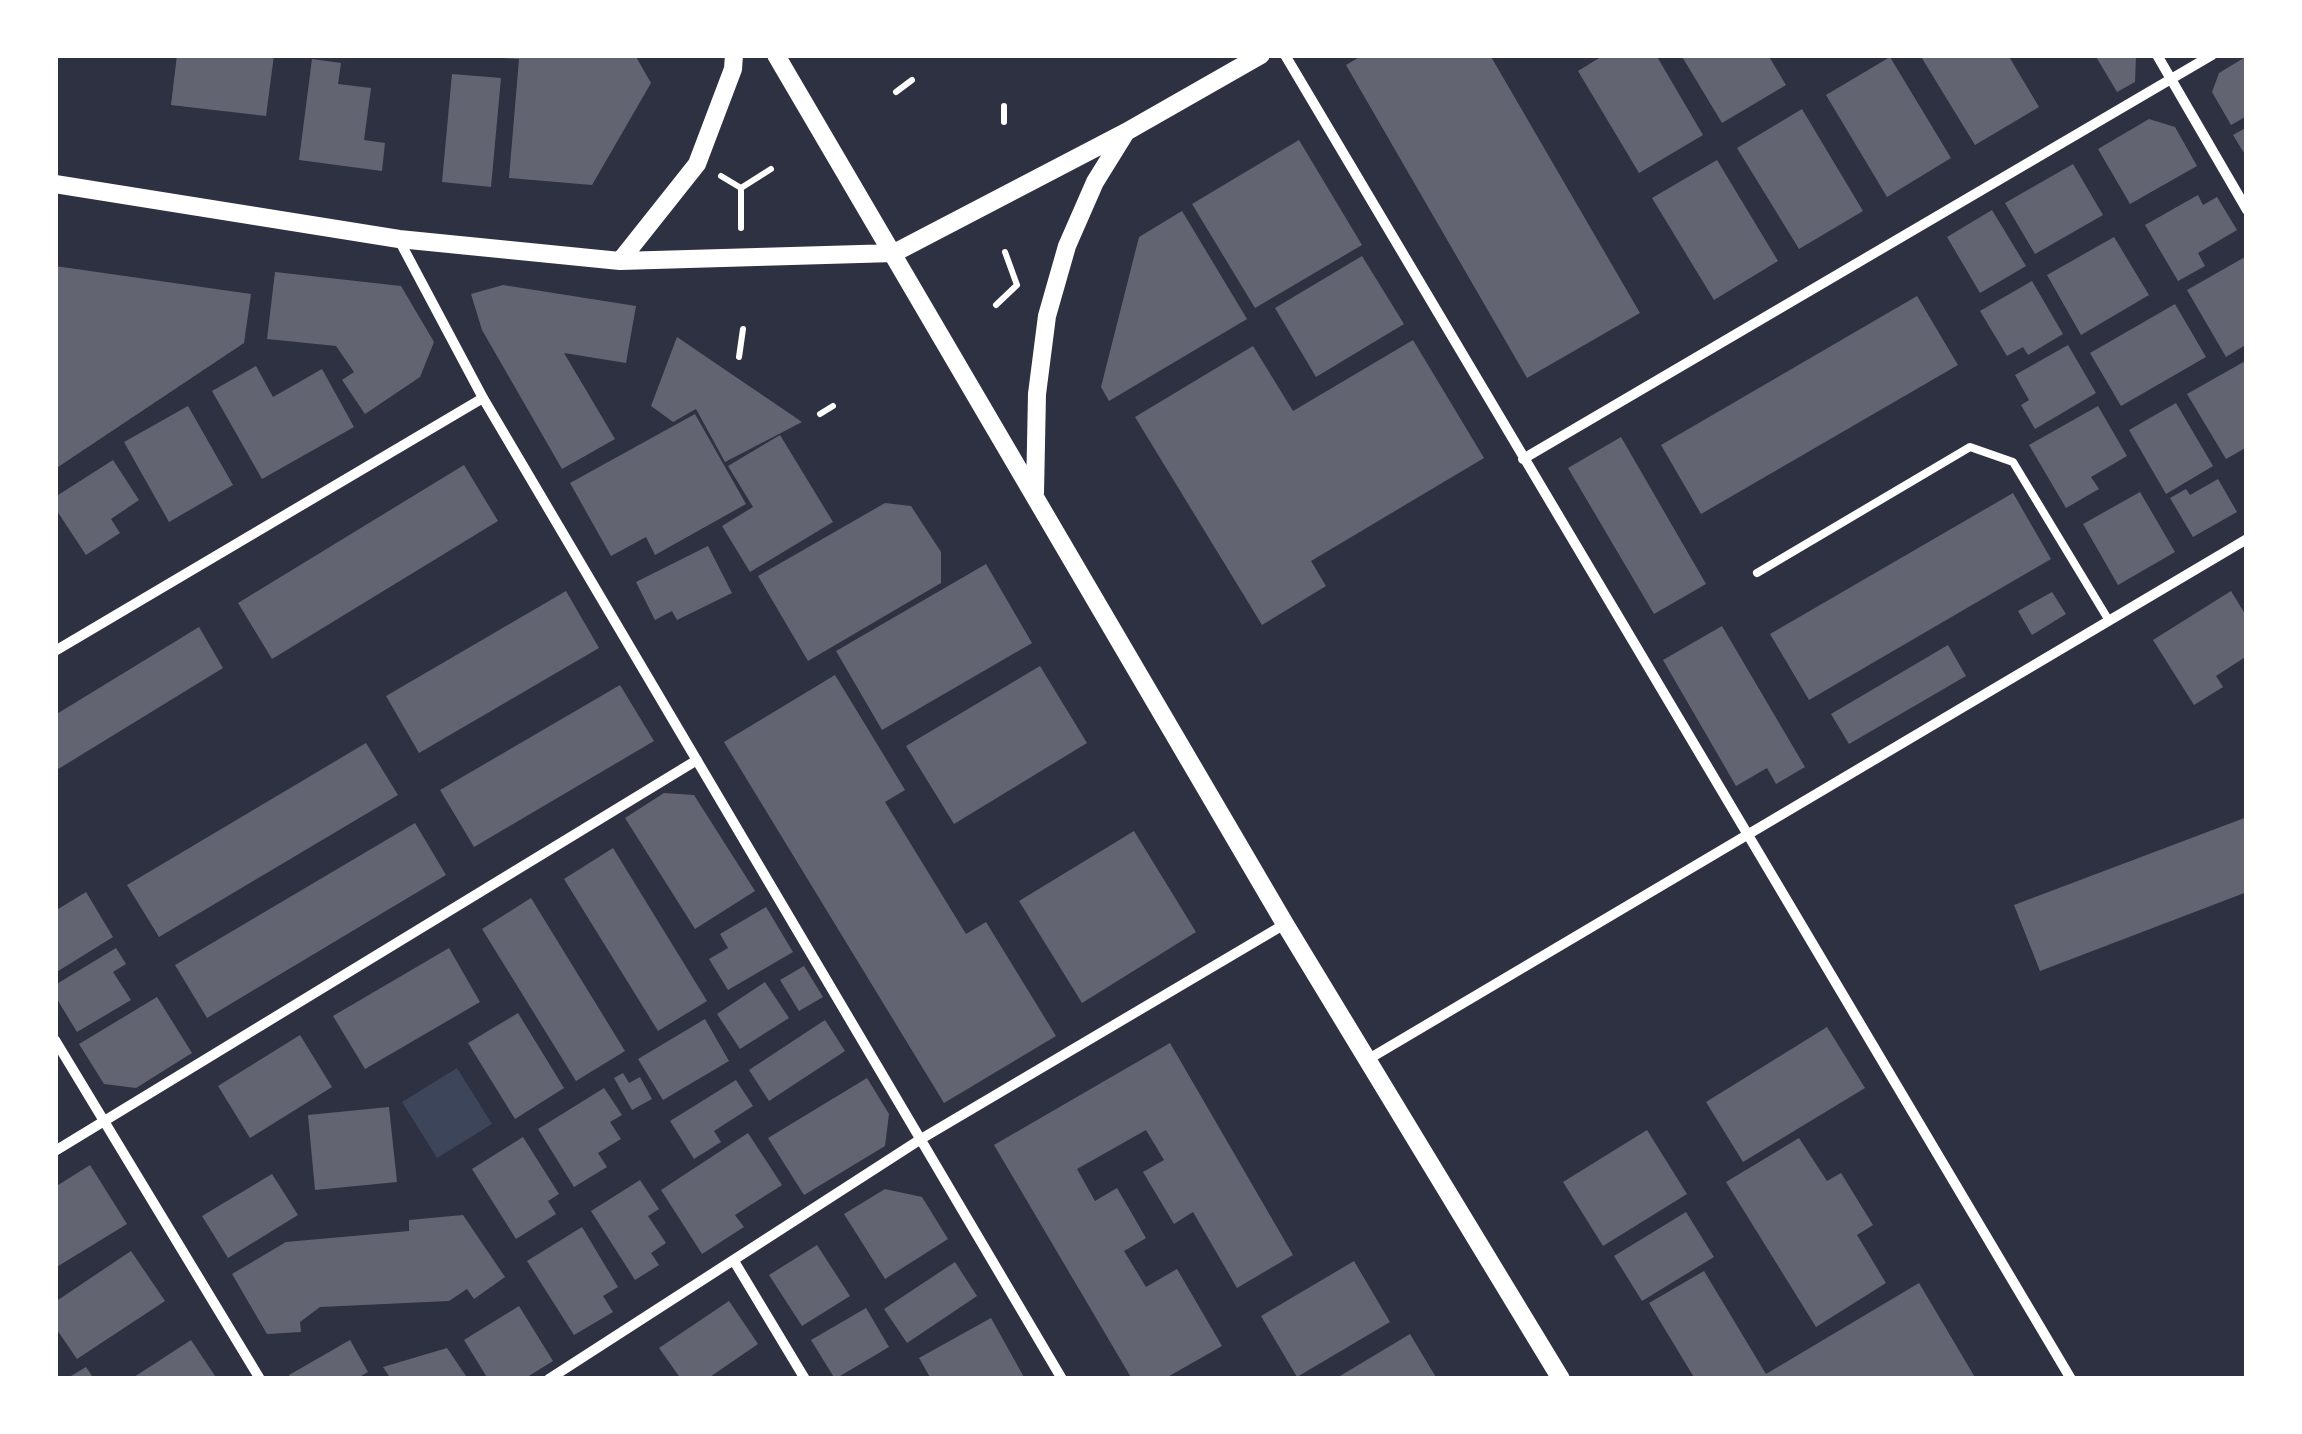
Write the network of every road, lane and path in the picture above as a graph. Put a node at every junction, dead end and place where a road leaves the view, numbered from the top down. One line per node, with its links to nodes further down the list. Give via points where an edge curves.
1 (734, 55): 20 (street, via 697,164)
2 (776, 55): 19 (street)
3 (1261, 55): 12 (street)
4 (1285, 55): 27 (street)
5 (2156, 55): 8 (street)
6 (2212, 55): 8 (street)
7 (912, 80): 9 (path)
8 (2171, 80): 15 (street); 27 (street)
9 (896, 92)
10 (1004, 106): 11 (path)
11 (1004, 122)
12 (1126, 132): 19 (street); 28 (street, via 1067,246 1047,316)
13 (770, 168): 16 (path, via 741,188)
14 (55, 184): 17 (street)
15 (2247, 210)
16 (740, 234)
17 (399, 239): 20 (street); 24 (street)
18 (1005, 252): 21 (path, via 1017,284)
19 (894, 253): 20 (street); 28 (street)
20 (620, 261)
21 (996, 305)
22 (743, 329): 23 (path)
23 (739, 357)
24 (483, 398): 32 (street); 33 (street)
25 (833, 406): 26 (path)
26 (820, 414)
27 (1523, 459): 34 (street)
28 (1034, 495): 35 (street)
29 (2247, 539): 31 (street)
30 (1757, 573): 31 (lane, via 1970,447 2013,462)
31 (2108, 619): 34 (street)
32 (55, 651)
33 (697, 760): 38 (street); 39 (street)
34 (1746, 833): 37 (street); 47 (street)
35 (1285, 924): 37 (street); 39 (street)
36 (55, 1040): 38 (street)
37 (1367, 1060): 46 (street)
38 (104, 1122): 40 (street); 42 (street)
39 (921, 1139): 41 (street); 45 (street)
40 (55, 1151)
41 (734, 1262): 43 (street); 44 (street)
42 (260, 1379)
43 (549, 1379)
44 (805, 1379)
45 (1062, 1379)
46 (1562, 1379)
47 (2071, 1379)

